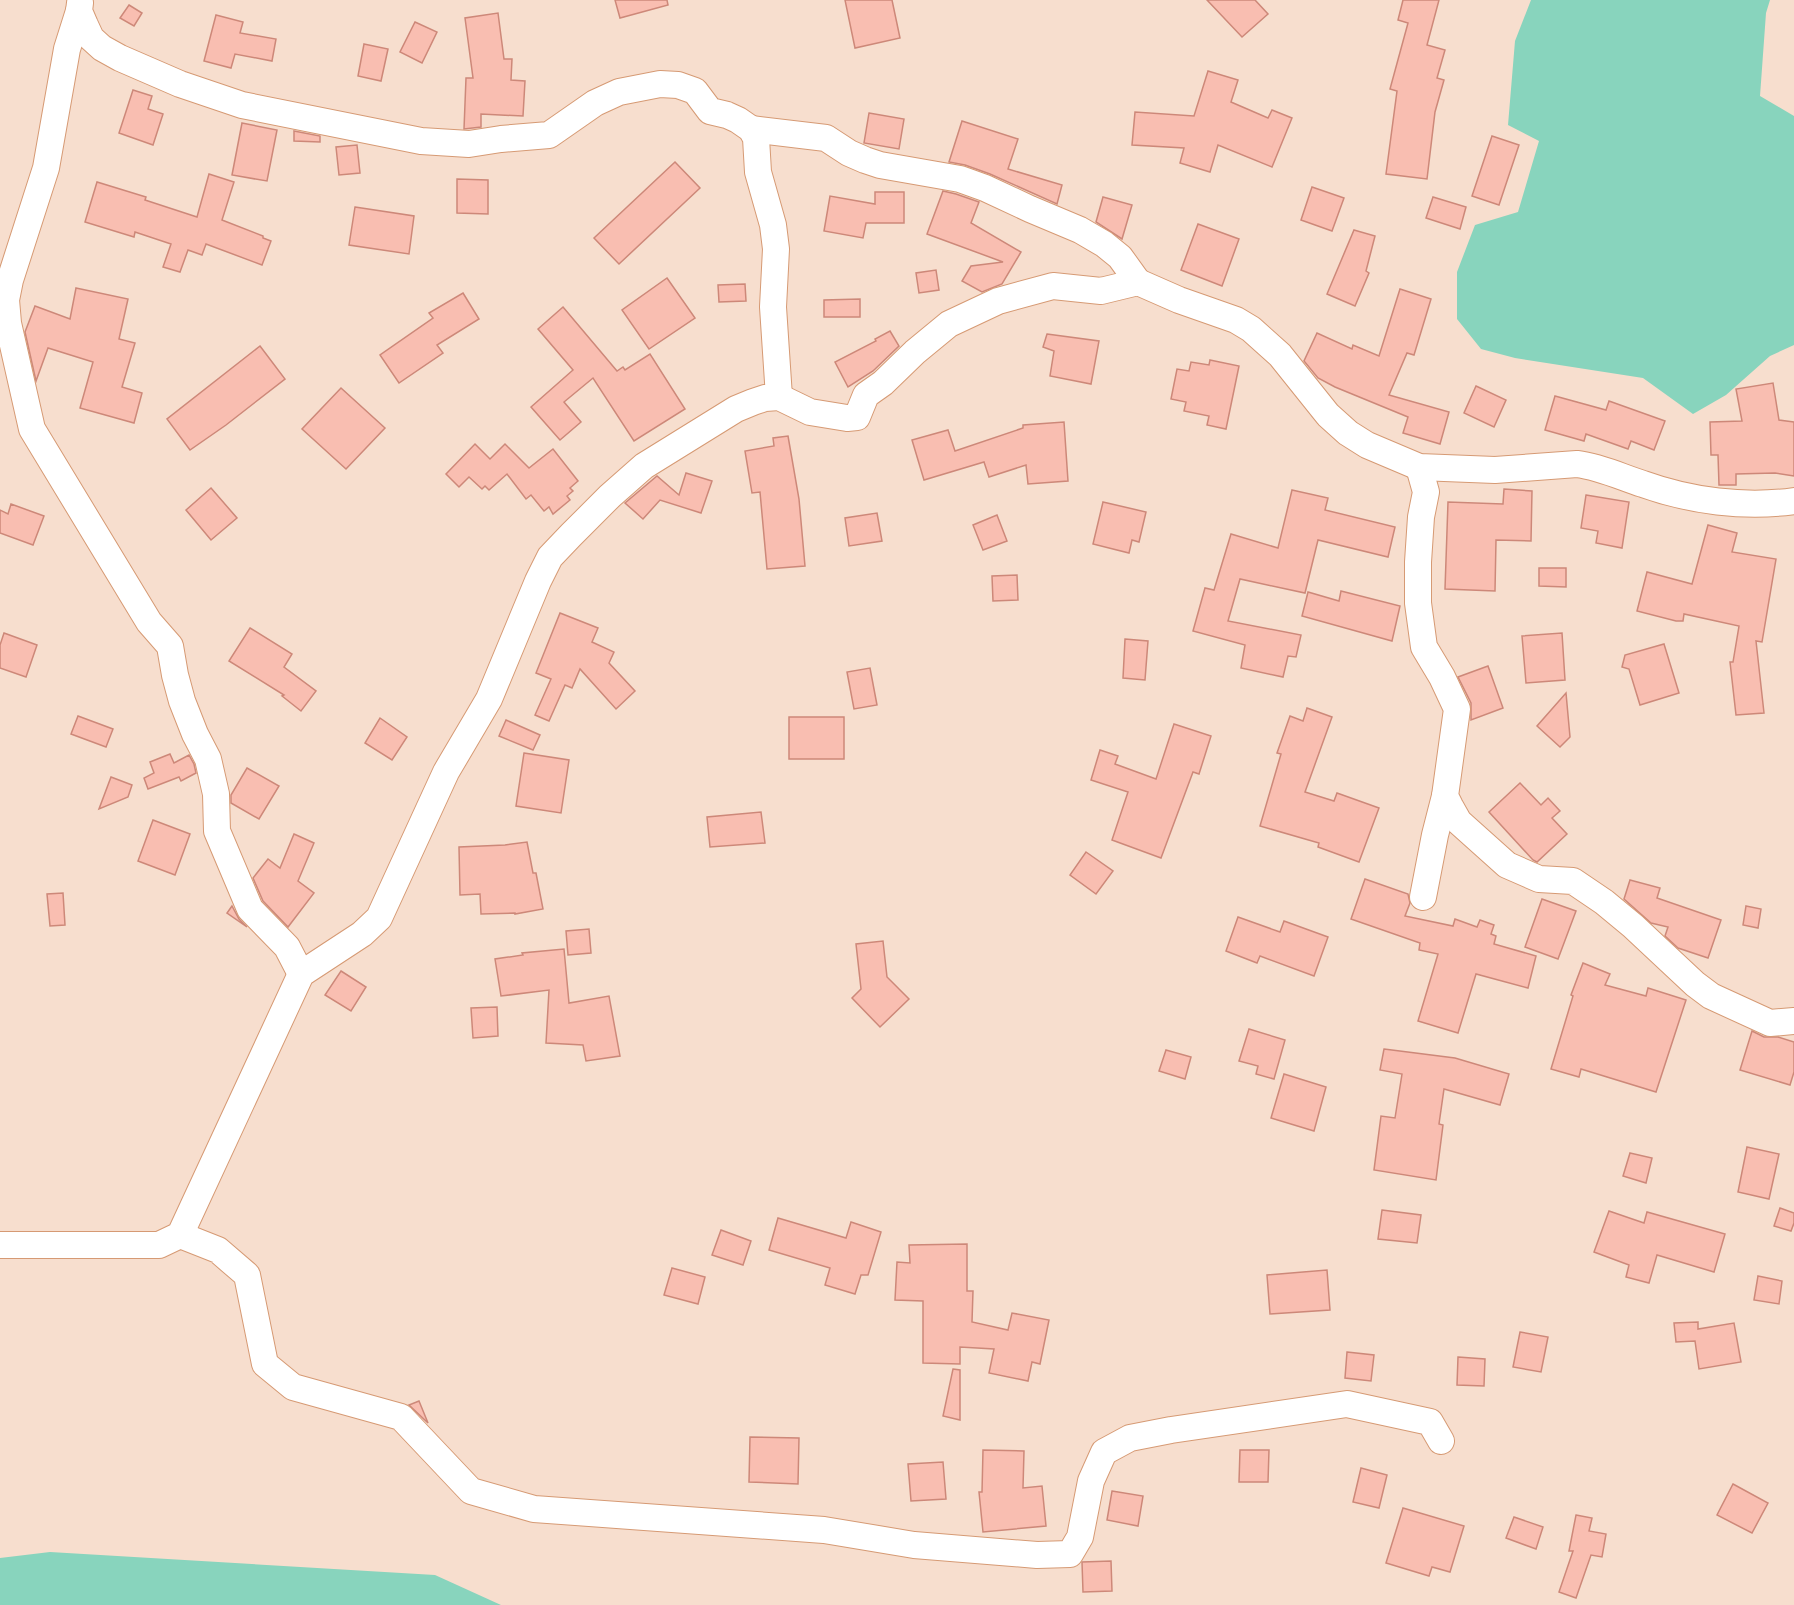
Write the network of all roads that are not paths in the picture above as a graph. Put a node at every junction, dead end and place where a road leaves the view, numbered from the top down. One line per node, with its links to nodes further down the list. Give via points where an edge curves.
1 (80, 6): 2 (street, via 91,38 102,48 180,84 242,105 421,141 469,144 549,135 595,103 619,92 660,84 695,91 710,111 727,115); 9 (street, via 67,49 46,168 6,300 32,429 149,622 170,646 182,701 208,759 216,794 217,831 249,909 287,947)
2 (751, 129): 3 (street, via 826,138 849,153 880,165 960,179 985,188 1104,244 1120,257); 4 (street, via 756,138 758,172 776,249 773,307)
3 (1138, 282): 4 (street, via 1101,291 1053,286 998,301 949,324 884,383 866,394 857,417 810,412); 5 (street, via 1251,328 1348,433)
4 (779, 397): 9 (street, via 736,409 644,466 550,557 489,699 446,772 379,918 362,934)
5 (1419, 468): 6 (street, via 1496,470 1577,464 1700,499 1771,505); 7 (street, via 1426,492 1418,562 1424,647 1456,709)
6 (1794, 501)
7 (1445, 796): 8 (street); 10 (street, via 1460,822 1507,865 1539,879 1573,881 1604,902 1711,996 1770,1023)
8 (1423, 897)
9 (301, 974): 11 (street)
10 (1794, 1021)
11 (180, 1235): 12 (street, via 159,1245); 13 (street, via 218,1250 247,1275 265,1364 293,1387 401,1417 471,1491 534,1509 824,1530 914,1545 1070,1554 1080,1538 1091,1481 1104,1452 1130,1438 1347,1404 1430,1422)
12 (0, 1245)
13 (1441, 1441)

